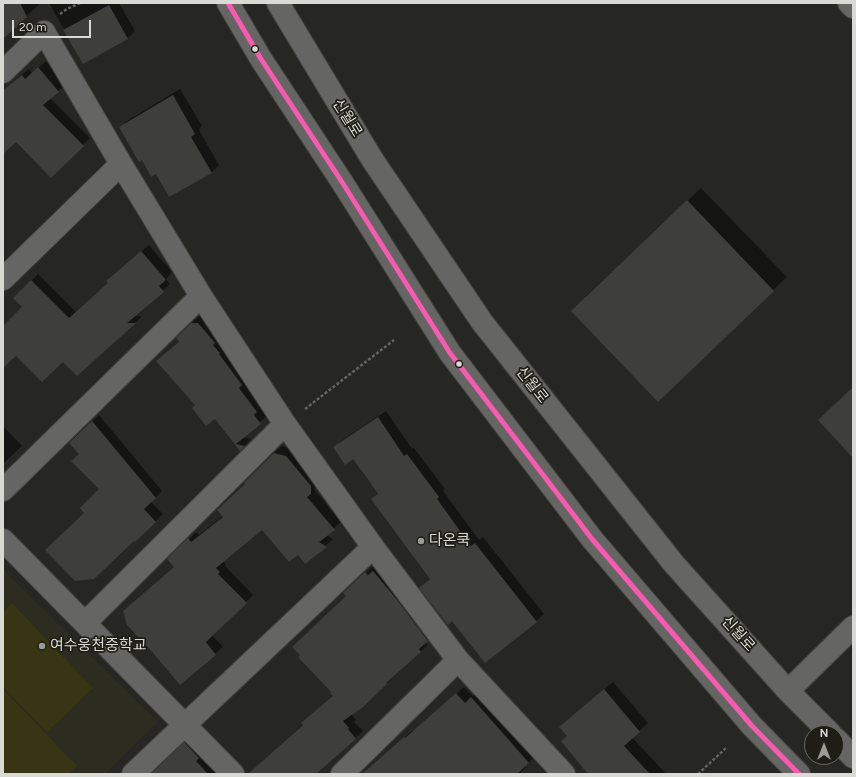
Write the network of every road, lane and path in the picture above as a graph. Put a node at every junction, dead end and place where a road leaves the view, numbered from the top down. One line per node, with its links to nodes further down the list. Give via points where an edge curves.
1 (228, 3): 28 (street, via 261,59 450,353 592,539 752,726)
2 (278, 3): 17 (street, 신월로, via 372,159 482,322 674,564)
3 (849, 3): 4 (street)
4 (853, 7)
5 (3, 72): 6 (street, via 44,32)
6 (121, 164): 7 (street); 8 (street)
7 (3, 279)
8 (201, 296): 10 (street); 11 (street)
9 (394, 340): 10 (path)
10 (285, 424): 13 (street); 14 (street)
11 (3, 490)
12 (3, 540): 14 (street)
13 (373, 547): 16 (street); 18 (street)
14 (85, 623): 18 (street)
15 (853, 627): 17 (street)
16 (458, 660): 25 (street); 26 (street)
17 (788, 691): 19 (street, 신월로)
18 (185, 725): 23 (street); 24 (street)
19 (822, 725)
20 (726, 748): 27 (path)
21 (844, 748): 22 (street)
22 (853, 757)
23 (133, 774)
24 (233, 774)
25 (342, 774)
26 (564, 774)
27 (698, 774)
28 (799, 774)

